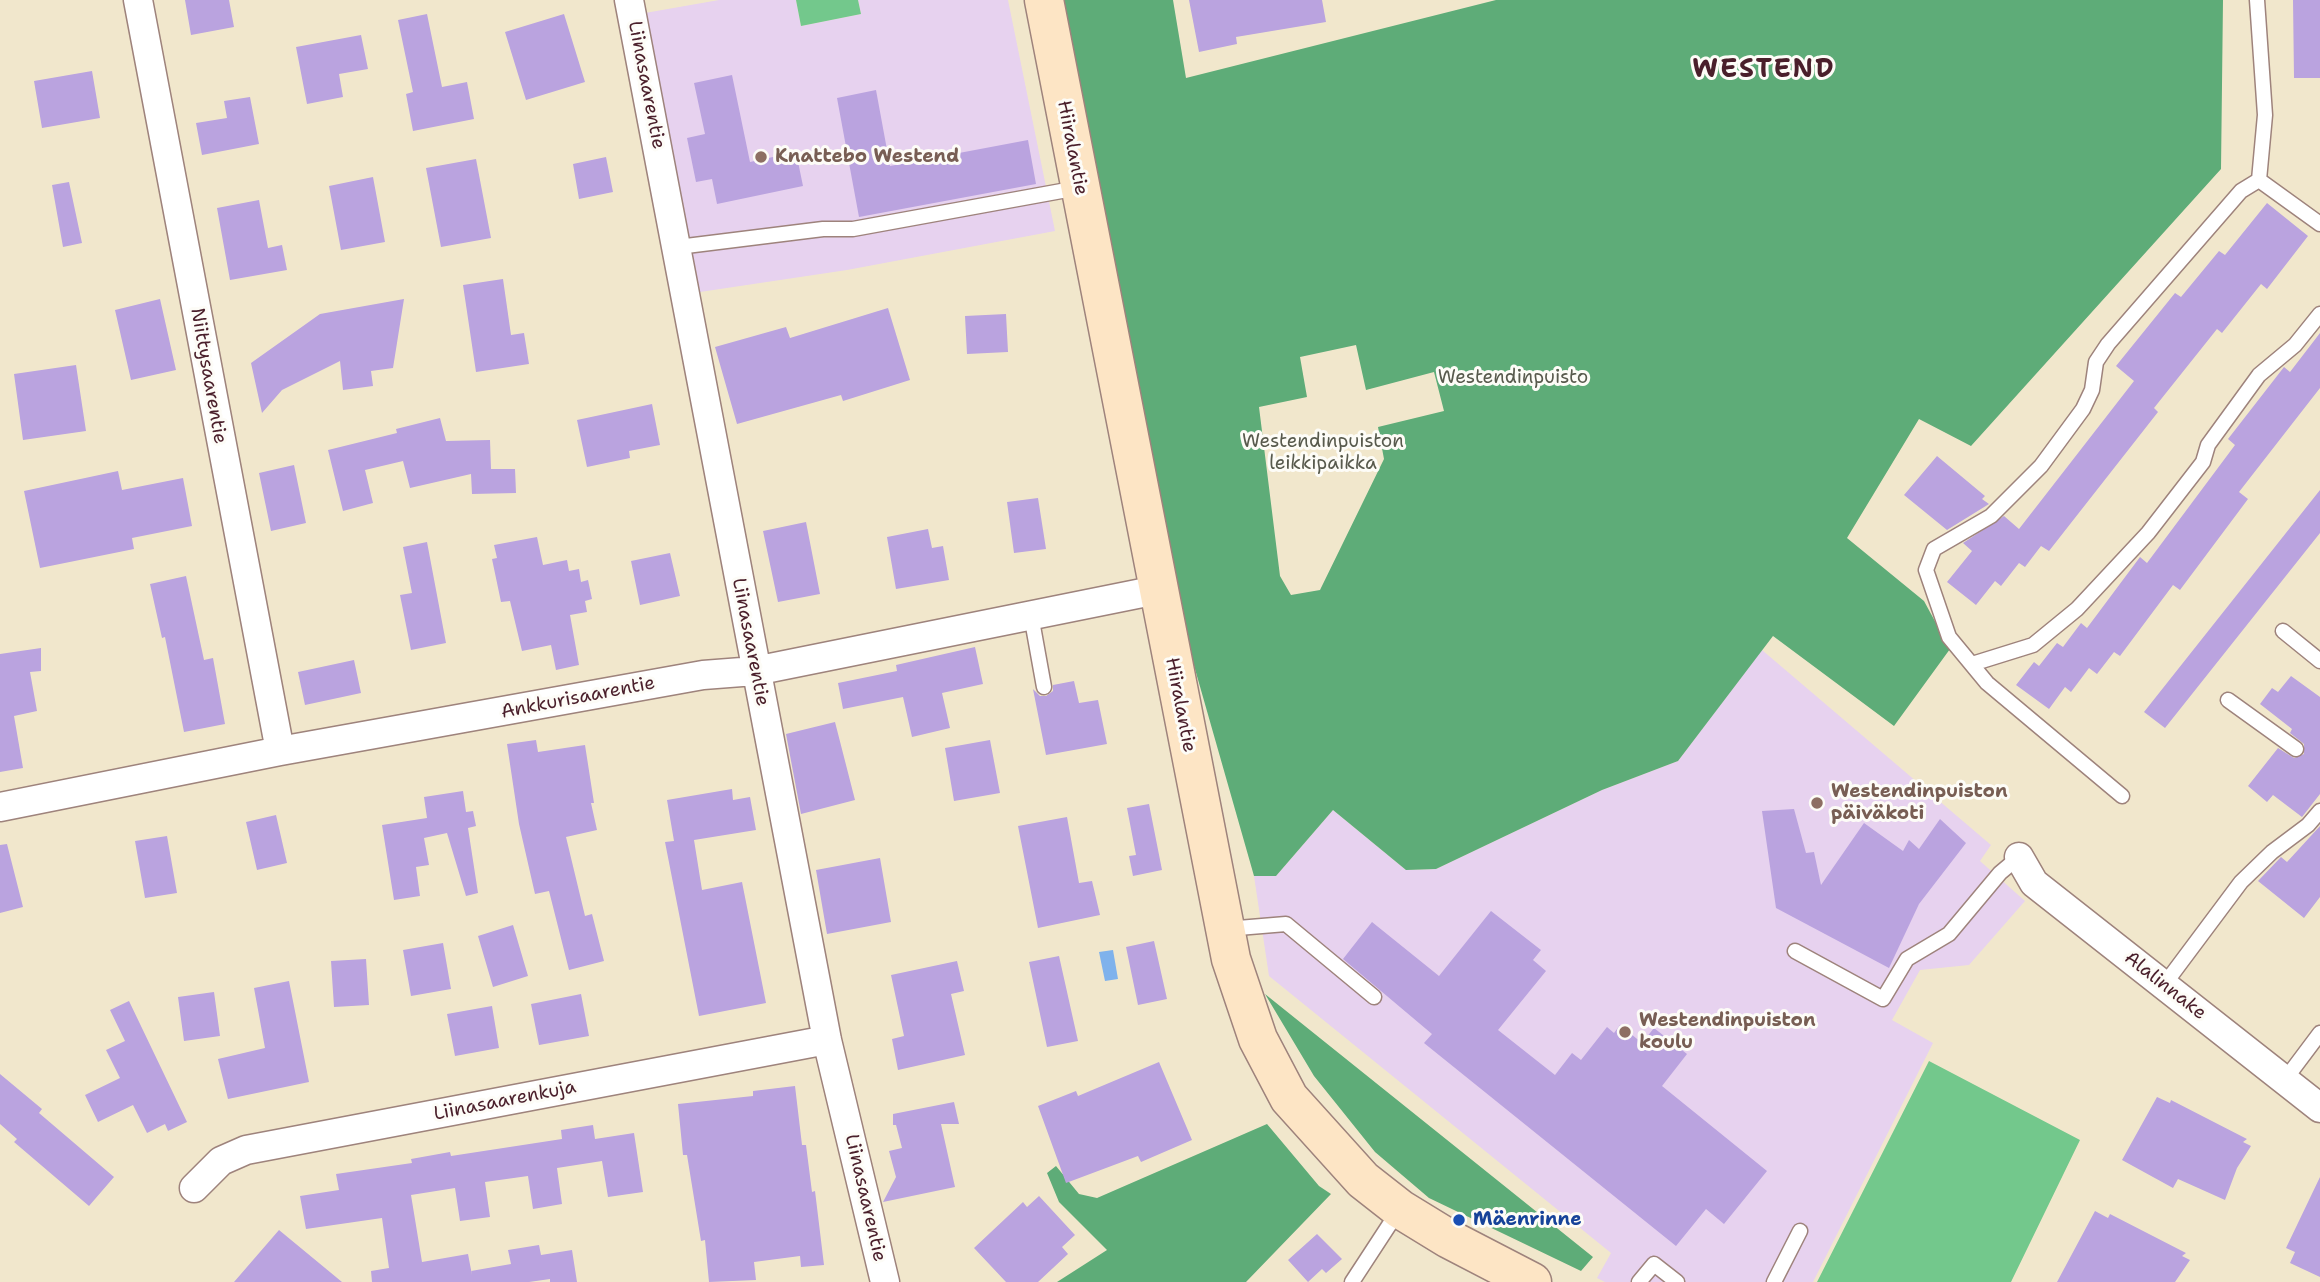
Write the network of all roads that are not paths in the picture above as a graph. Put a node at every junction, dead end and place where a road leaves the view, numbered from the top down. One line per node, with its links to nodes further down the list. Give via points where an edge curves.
1 (138, 0): 19 (street, Niittysaarentie)
2 (629, 0): 8 (street, Liinasaarentie)
3 (1044, 0): 6 (street, Hiiralantie)
4 (2257, 0): 5 (lane, via 2265,115)
5 (2259, 180): 7 (lane); 14 (lane, via 2241,191 2108,344 2096,362 2092,390 2083,409 2041,466 1991,516 1934,550 1926,570 1949,638)
6 (1079, 188): 8 (lane, via 853,229); 10 (street, Hiiralantie)
7 (2320, 224)
8 (678, 247): 15 (street, Liinasaarentie)
9 (2320, 314): 14 (lane, via 2295,345 2259,375 2208,445 2203,462 2148,533 2077,609 2033,645)
10 (1157, 590): 11 (street, Ankkurisaarentie); 24 (street, Hiiralantie)
11 (1031, 615): 15 (street, Ankkurisaarentie); 16 (lane)
12 (2283, 631): 13 (lane)
13 (2320, 661)
14 (1972, 664): 20 (lane, via 2007,701)
15 (755, 671): 19 (street, Ankkurisaarentie, via 703,675); 29 (street, Liinasaarentie)
16 (1044, 687)
17 (2228, 700): 18 (lane)
18 (2296, 749)
19 (280, 751): 21 (street, Ankkurisaarentie)
20 (2122, 796)
21 (0, 807)
22 (2319, 813): 26 (lane, via 2241,882)
23 (2019, 858): 25 (lane, via 2000,873 1949,934 1907,959 1883,999); 26 (street, Alalinnake, via 2034,883)
24 (1225, 930): 27 (lane, via 1286,924); 33 (street, Hiiralantie, via 1258,1039 1289,1098 1363,1180)
25 (1795, 951)
26 (2164, 985): 30 (street, Alalinnake)
27 (1374, 997)
28 (2320, 1033): 30 (lane)
29 (827, 1040): 32 (street, Liinasaarenkuja, via 246,1150 221,1161); 35 (street, Liinasaarentie)
30 (2284, 1081): 31 (street, Alalinnake)
31 (2320, 1108)
32 (194, 1188)
33 (1400, 1209): 36 (lane); 37 (street, Hiiralantie)
34 (1800, 1231): 40 (lane)
35 (885, 1282)
36 (1352, 1282)
37 (1531, 1282)
38 (1639, 1282): 39 (lane, via 1654,1264)
39 (1677, 1282)
40 (1774, 1282)

